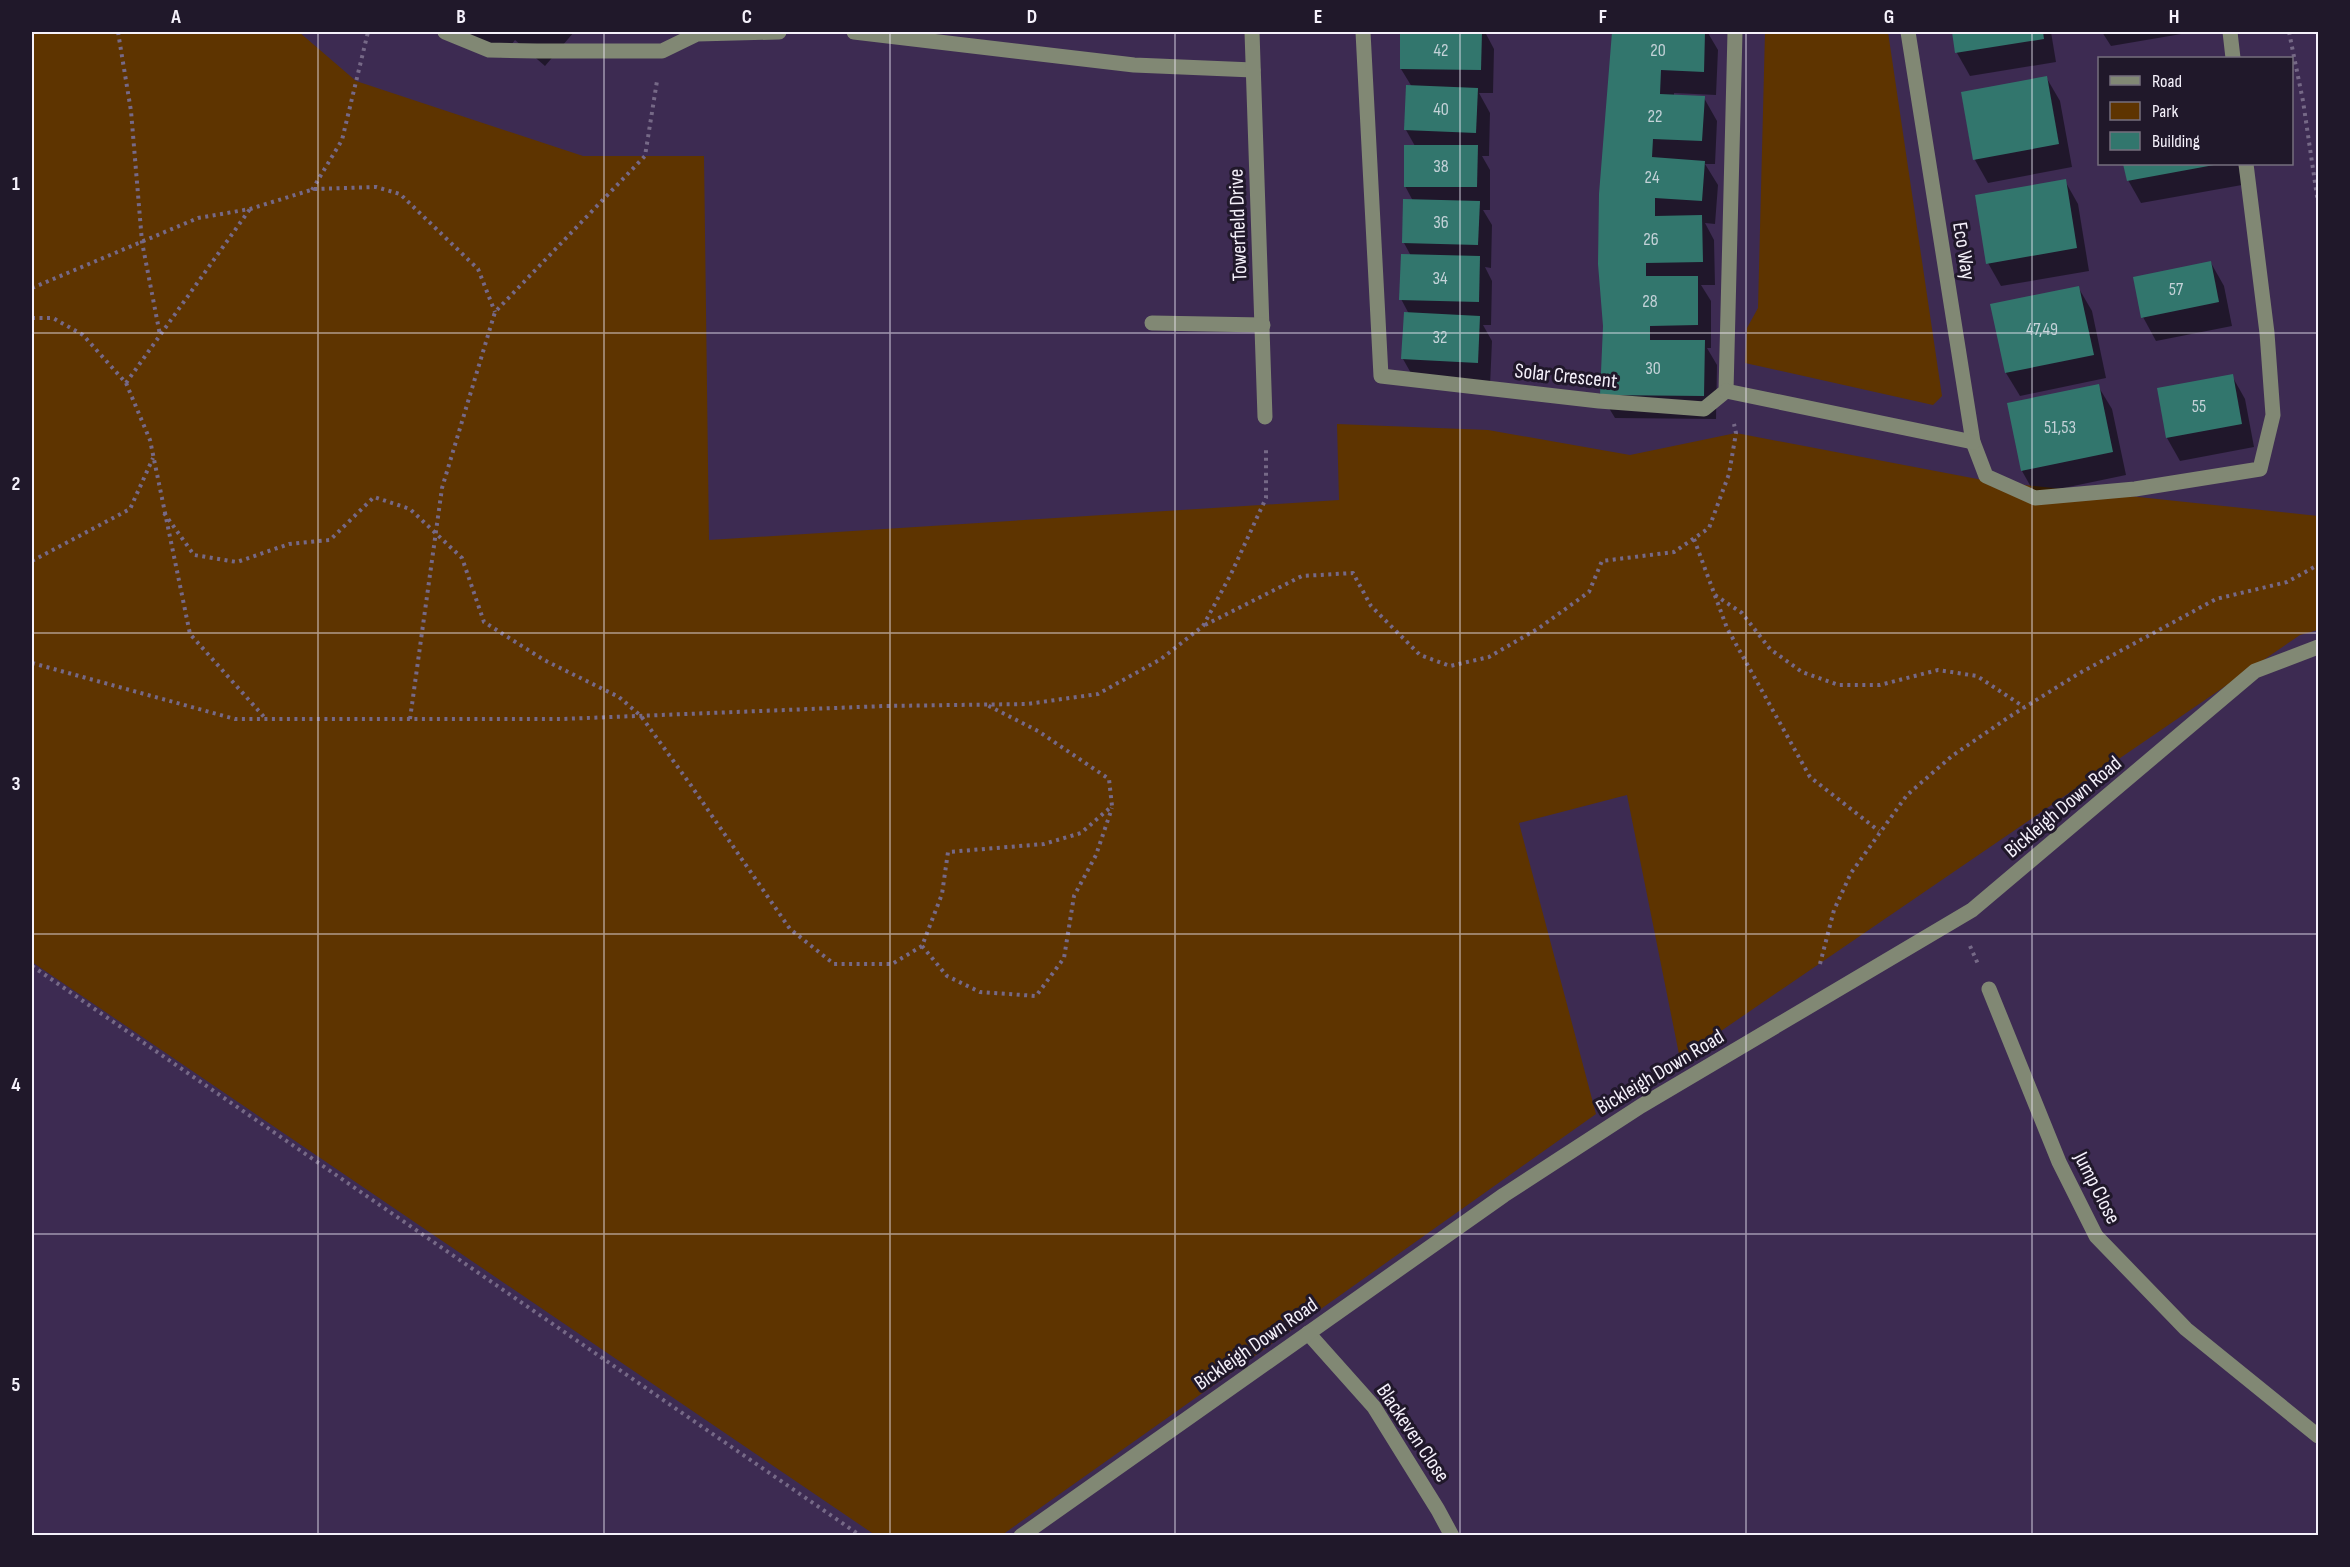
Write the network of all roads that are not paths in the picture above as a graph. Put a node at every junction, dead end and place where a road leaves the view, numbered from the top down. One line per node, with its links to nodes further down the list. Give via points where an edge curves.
1 (445, 32): 2 (street, via 489,50 662,51 697,34)
2 (779, 32)
3 (854, 32): 10 (street, via 1134,65)
4 (1252, 32): 10 (street, Towerfield Drive)
5 (1364, 32): 14 (street, Solar Crescent, via 1381,376 1599,402 1704,409)
6 (1735, 32): 14 (street)
7 (1908, 32): 16 (street, Eco Way)
8 (2230, 32): 9 (street)
9 (2233, 57)
10 (1253, 70): 13 (street, Towerfield Drive)
11 (2246, 165): 16 (street, Eco Way, via 2273,415 2260,469 2135,489 2036,498 1986,476)
12 (1152, 323): 13 (street)
13 (1263, 325): 15 (street, Towerfield Drive)
14 (1726, 391): 16 (street)
15 (1265, 417)
16 (1973, 442)
17 (2319, 646): 19 (street, Bickleigh Down Road, via 2255,671 1972,910 1641,1106 1504,1195)
18 (1989, 989): 20 (street, Jump Close, via 2059,1162 2096,1236 2186,1329)
19 (1308, 1333): 21 (street, Bickleigh Down Road); 22 (street, Blackeven Close, via 1374,1407)
20 (2319, 1436)
21 (1021, 1536)
22 (1452, 1536)

